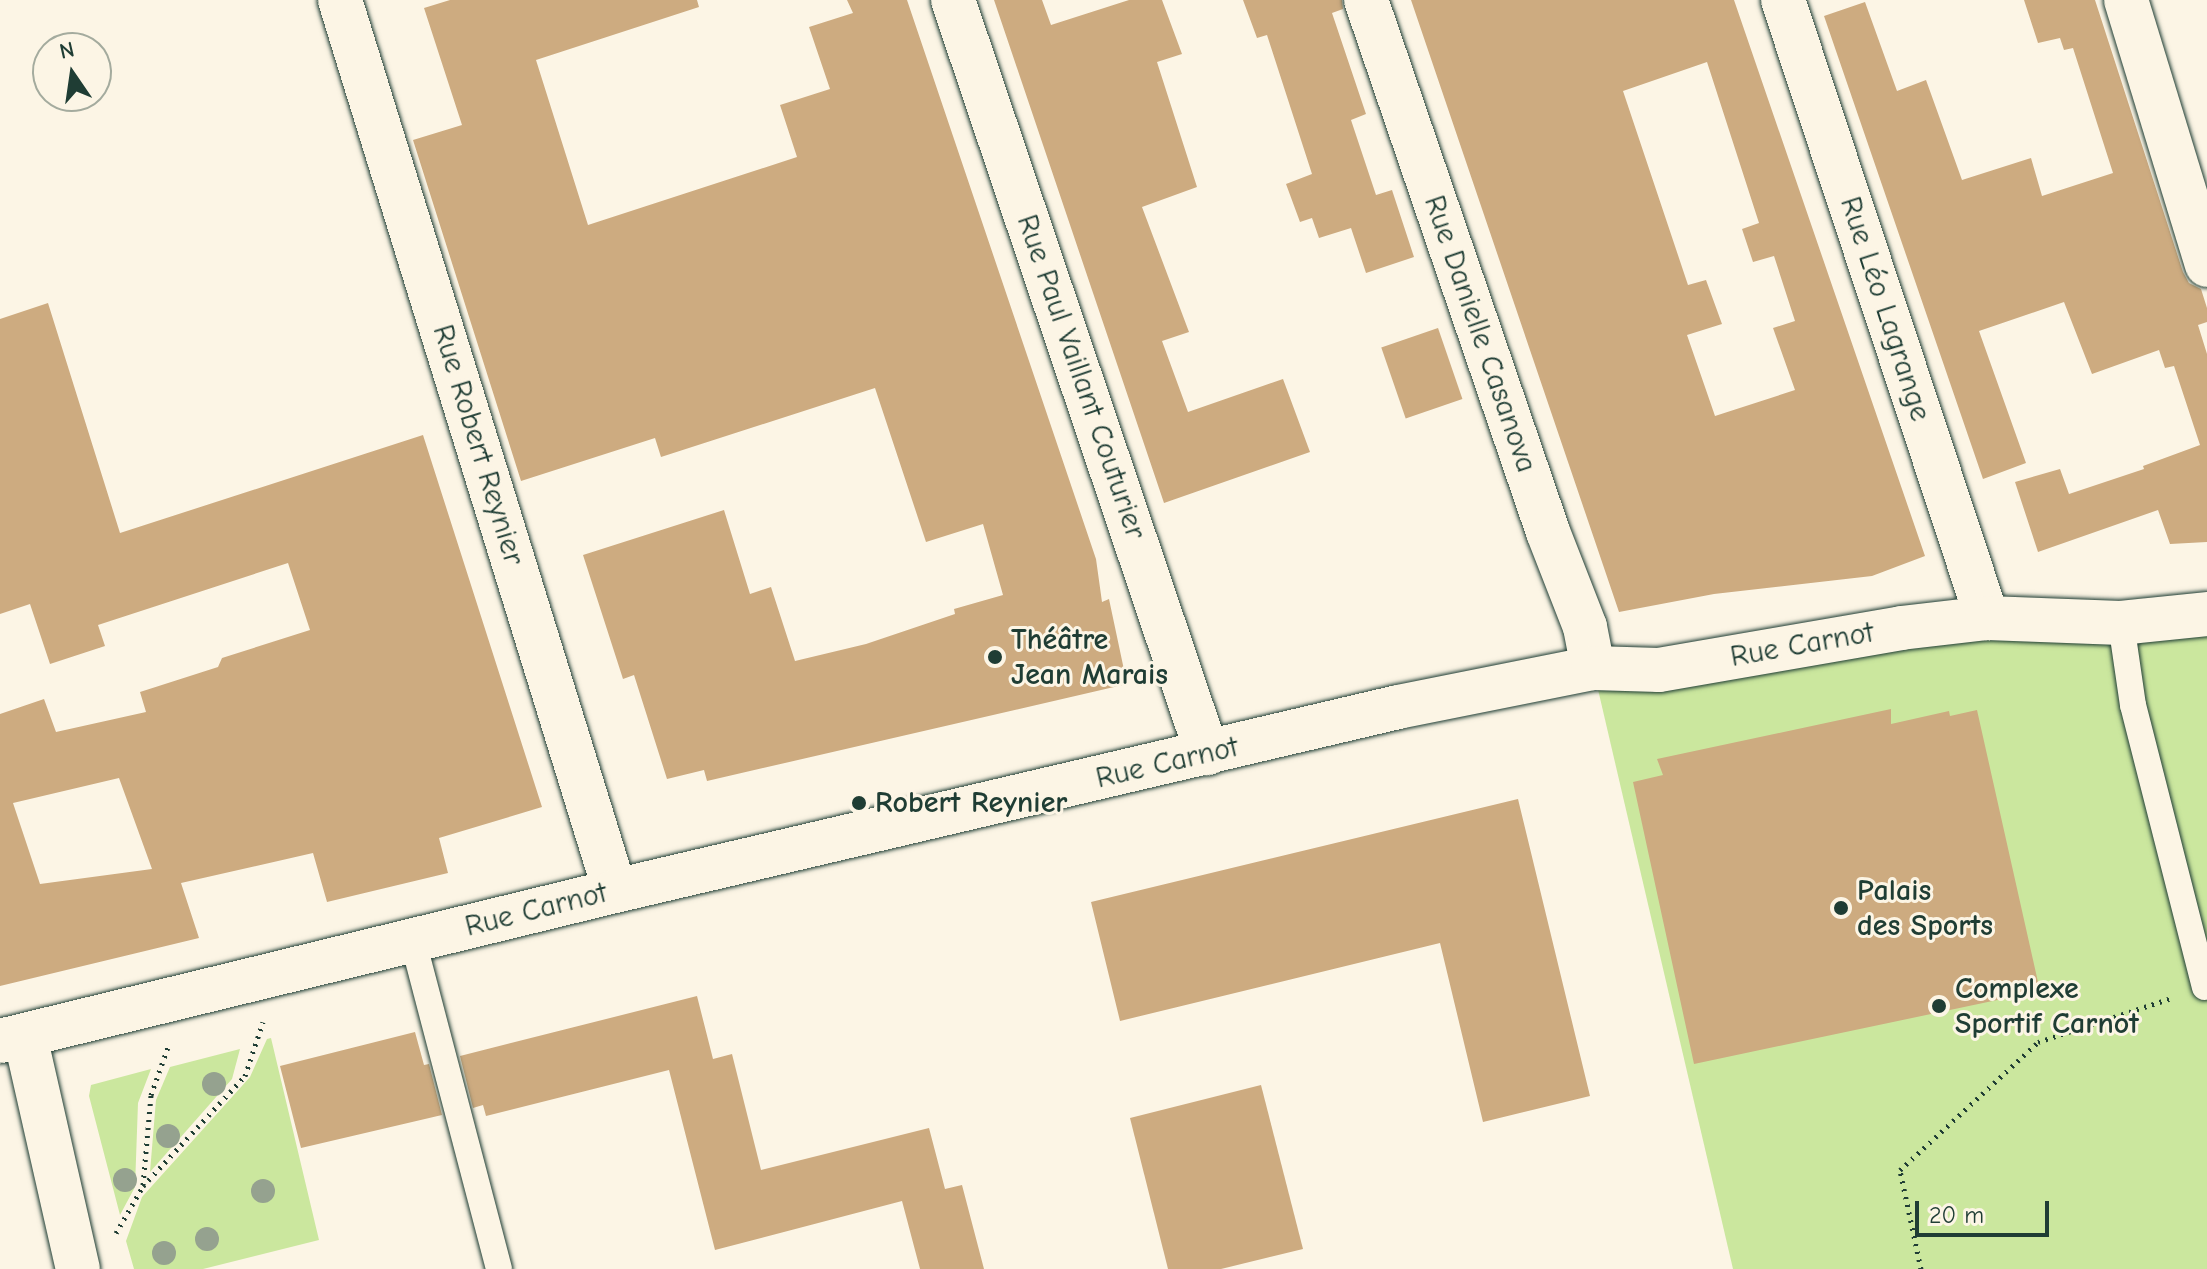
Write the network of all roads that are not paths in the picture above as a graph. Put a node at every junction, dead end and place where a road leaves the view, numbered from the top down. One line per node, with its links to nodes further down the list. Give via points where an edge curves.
1 (340, 0): 12 (street, Rue Robert Reynier)
2 (953, 0): 11 (street, Rue Paul Vaillant Couturier)
3 (1366, 0): 10 (street, Rue Danielle Casanova, via 1585,627)
4 (1783, 0): 8 (street, Rue Léo Lagrange)
5 (2126, 0): 6 (street)
6 (2207, 265)
7 (2207, 614): 9 (street, Rue Carnot)
8 (1987, 618): 9 (street, Rue Carnot); 10 (street, Rue Carnot, via 1659,670)
9 (2121, 623): 14 (lane, via 2133,705)
10 (1593, 668): 11 (street, Rue Carnot)
11 (1207, 753): 12 (street, Rue Carnot)
12 (615, 891): 13 (street, Rue Carnot)
13 (413, 941): 15 (street, Rue Carnot); 17 (lane)
14 (2205, 987)
15 (12, 1038): 16 (street)
16 (94, 1255)
17 (499, 1269)

